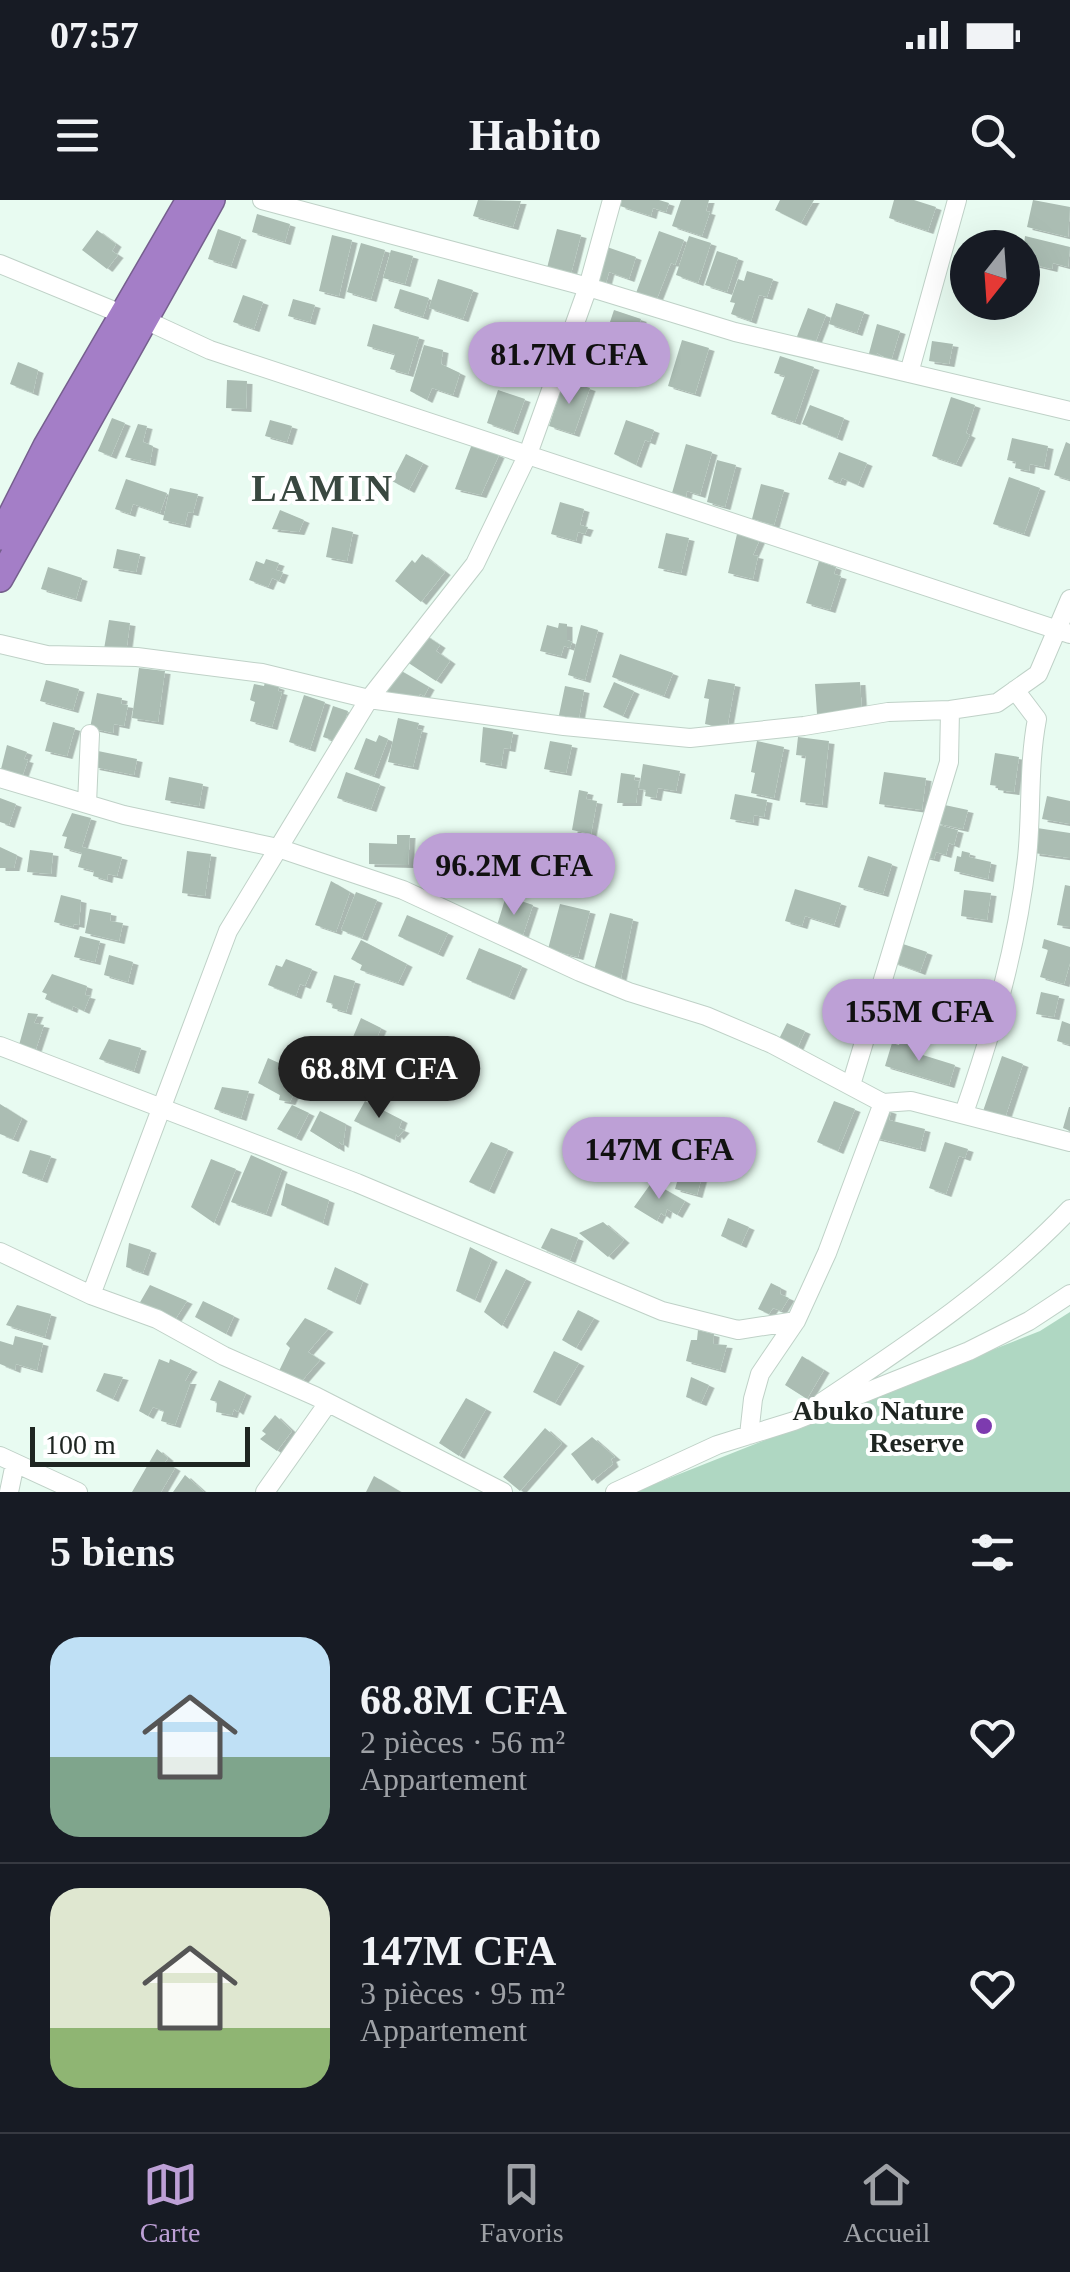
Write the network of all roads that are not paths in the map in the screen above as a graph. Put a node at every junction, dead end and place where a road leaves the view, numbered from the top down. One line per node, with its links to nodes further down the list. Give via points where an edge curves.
1 (189, 200): 8 (highway)
2 (212, 200): 8 (highway)
3 (262, 200): 7 (street)
4 (612, 200): 7 (street)
5 (957, 200): 9 (street)
6 (0, 264): 8 (street)
7 (588, 287): 9 (street); 11 (street)
8 (134, 317): 11 (street, via 210,350); 12 (highway, via 46,446); 13 (highway)
9 (909, 374): 10 (street)
10 (1070, 411)
11 (528, 454): 15 (street); 18 (street, via 475,564)
12 (0, 538)
13 (0, 579)
14 (1070, 598): 15 (street)
15 (1064, 632): 17 (street, via 1038,674)
16 (0, 644): 18 (street, via 46,654 262,672)
17 (1015, 690): 19 (street, via 997,703); 28 (street, via 1036,719 1027,861 1006,974)
18 (369, 698): 19 (street, via 690,738); 23 (street)
19 (950, 710): 25 (street, via 949,762)
20 (90, 734): 22 (street)
21 (0, 778): 22 (street)
22 (88, 804): 23 (street)
23 (278, 848): 25 (street, via 402,890 630,992 772,1044); 27 (street, via 228,931)
24 (0, 1046): 27 (street)
25 (851, 1085): 26 (street)
26 (883, 1103): 28 (street, via 911,1101); 34 (street)
27 (163, 1109): 33 (street); 34 (street, via 662,1310 738,1330)
28 (964, 1113): 29 (street)
29 (1070, 1142)
30 (1070, 1209): 36 (street, via 925,1334)
31 (0, 1252): 33 (street)
32 (1070, 1294): 36 (street, via 969,1352)
33 (91, 1295): 35 (street)
34 (796, 1321): 37 (street, via 760,1374)
35 (328, 1403): 41 (street); 42 (street)
36 (794, 1420): 37 (street)
37 (749, 1435): 43 (street)
38 (8, 1460): 39 (street); 40 (street)
39 (9, 1492)
40 (78, 1492)
41 (265, 1492)
42 (503, 1492)
43 (615, 1492)

